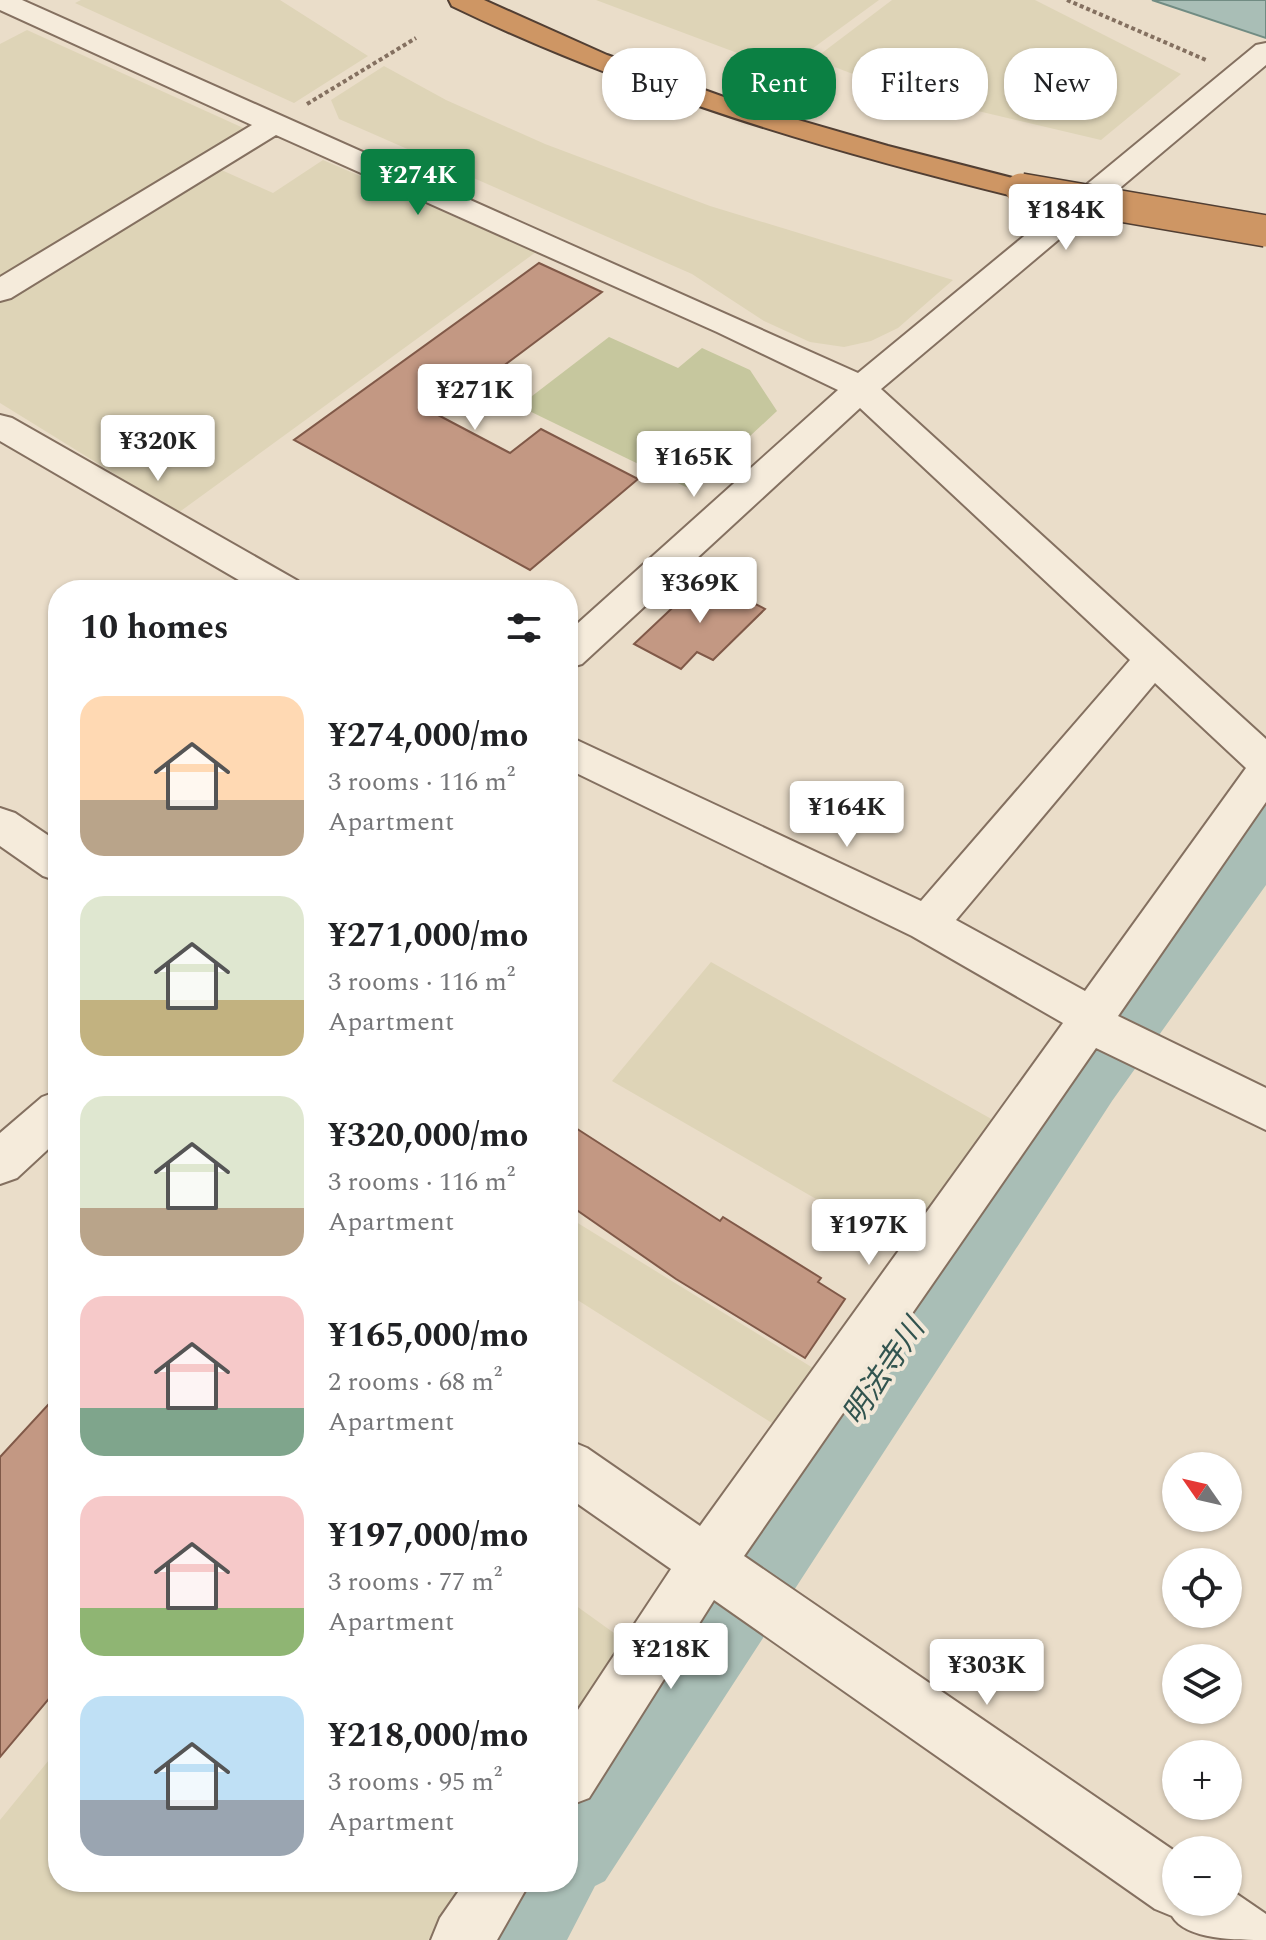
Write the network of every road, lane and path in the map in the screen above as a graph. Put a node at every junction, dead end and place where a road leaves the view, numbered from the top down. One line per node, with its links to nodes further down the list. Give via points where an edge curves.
1 (0, 0): 6 (street)
2 (462, 0): 7 (highway, bridge, via 583,57 686,96 902,161 1021,189)
3 (1067, 0): 5 (path)
4 (416, 38): 6 (path)
5 (1254, 67): 9 (street)
6 (272, 125): 8 (street); 9 (street, via 569,252)
7 (1266, 231)
8 (0, 291)
9 (860, 389): 12 (street); 13 (street)
10 (0, 426): 11 (street)
11 (268, 580)
12 (578, 645)
13 (1152, 660): 15 (street); 19 (street)
14 (578, 756): 19 (street)
15 (1266, 763)
16 (1266, 771): 20 (street)
17 (0, 824): 18 (street)
18 (48, 857)
19 (927, 924): 20 (street)
20 (1108, 1030): 21 (street); 25 (street)
21 (1266, 1110)
22 (48, 1120): 23 (street)
23 (0, 1163)
24 (578, 1473): 25 (street)
25 (729, 1576): 26 (street); 27 (street)
26 (578, 1765)
27 (1162, 1878)
28 (493, 1892): 30 (street)
29 (1216, 1916): 31 (street)
30 (462, 1940)
31 (1251, 1940)

